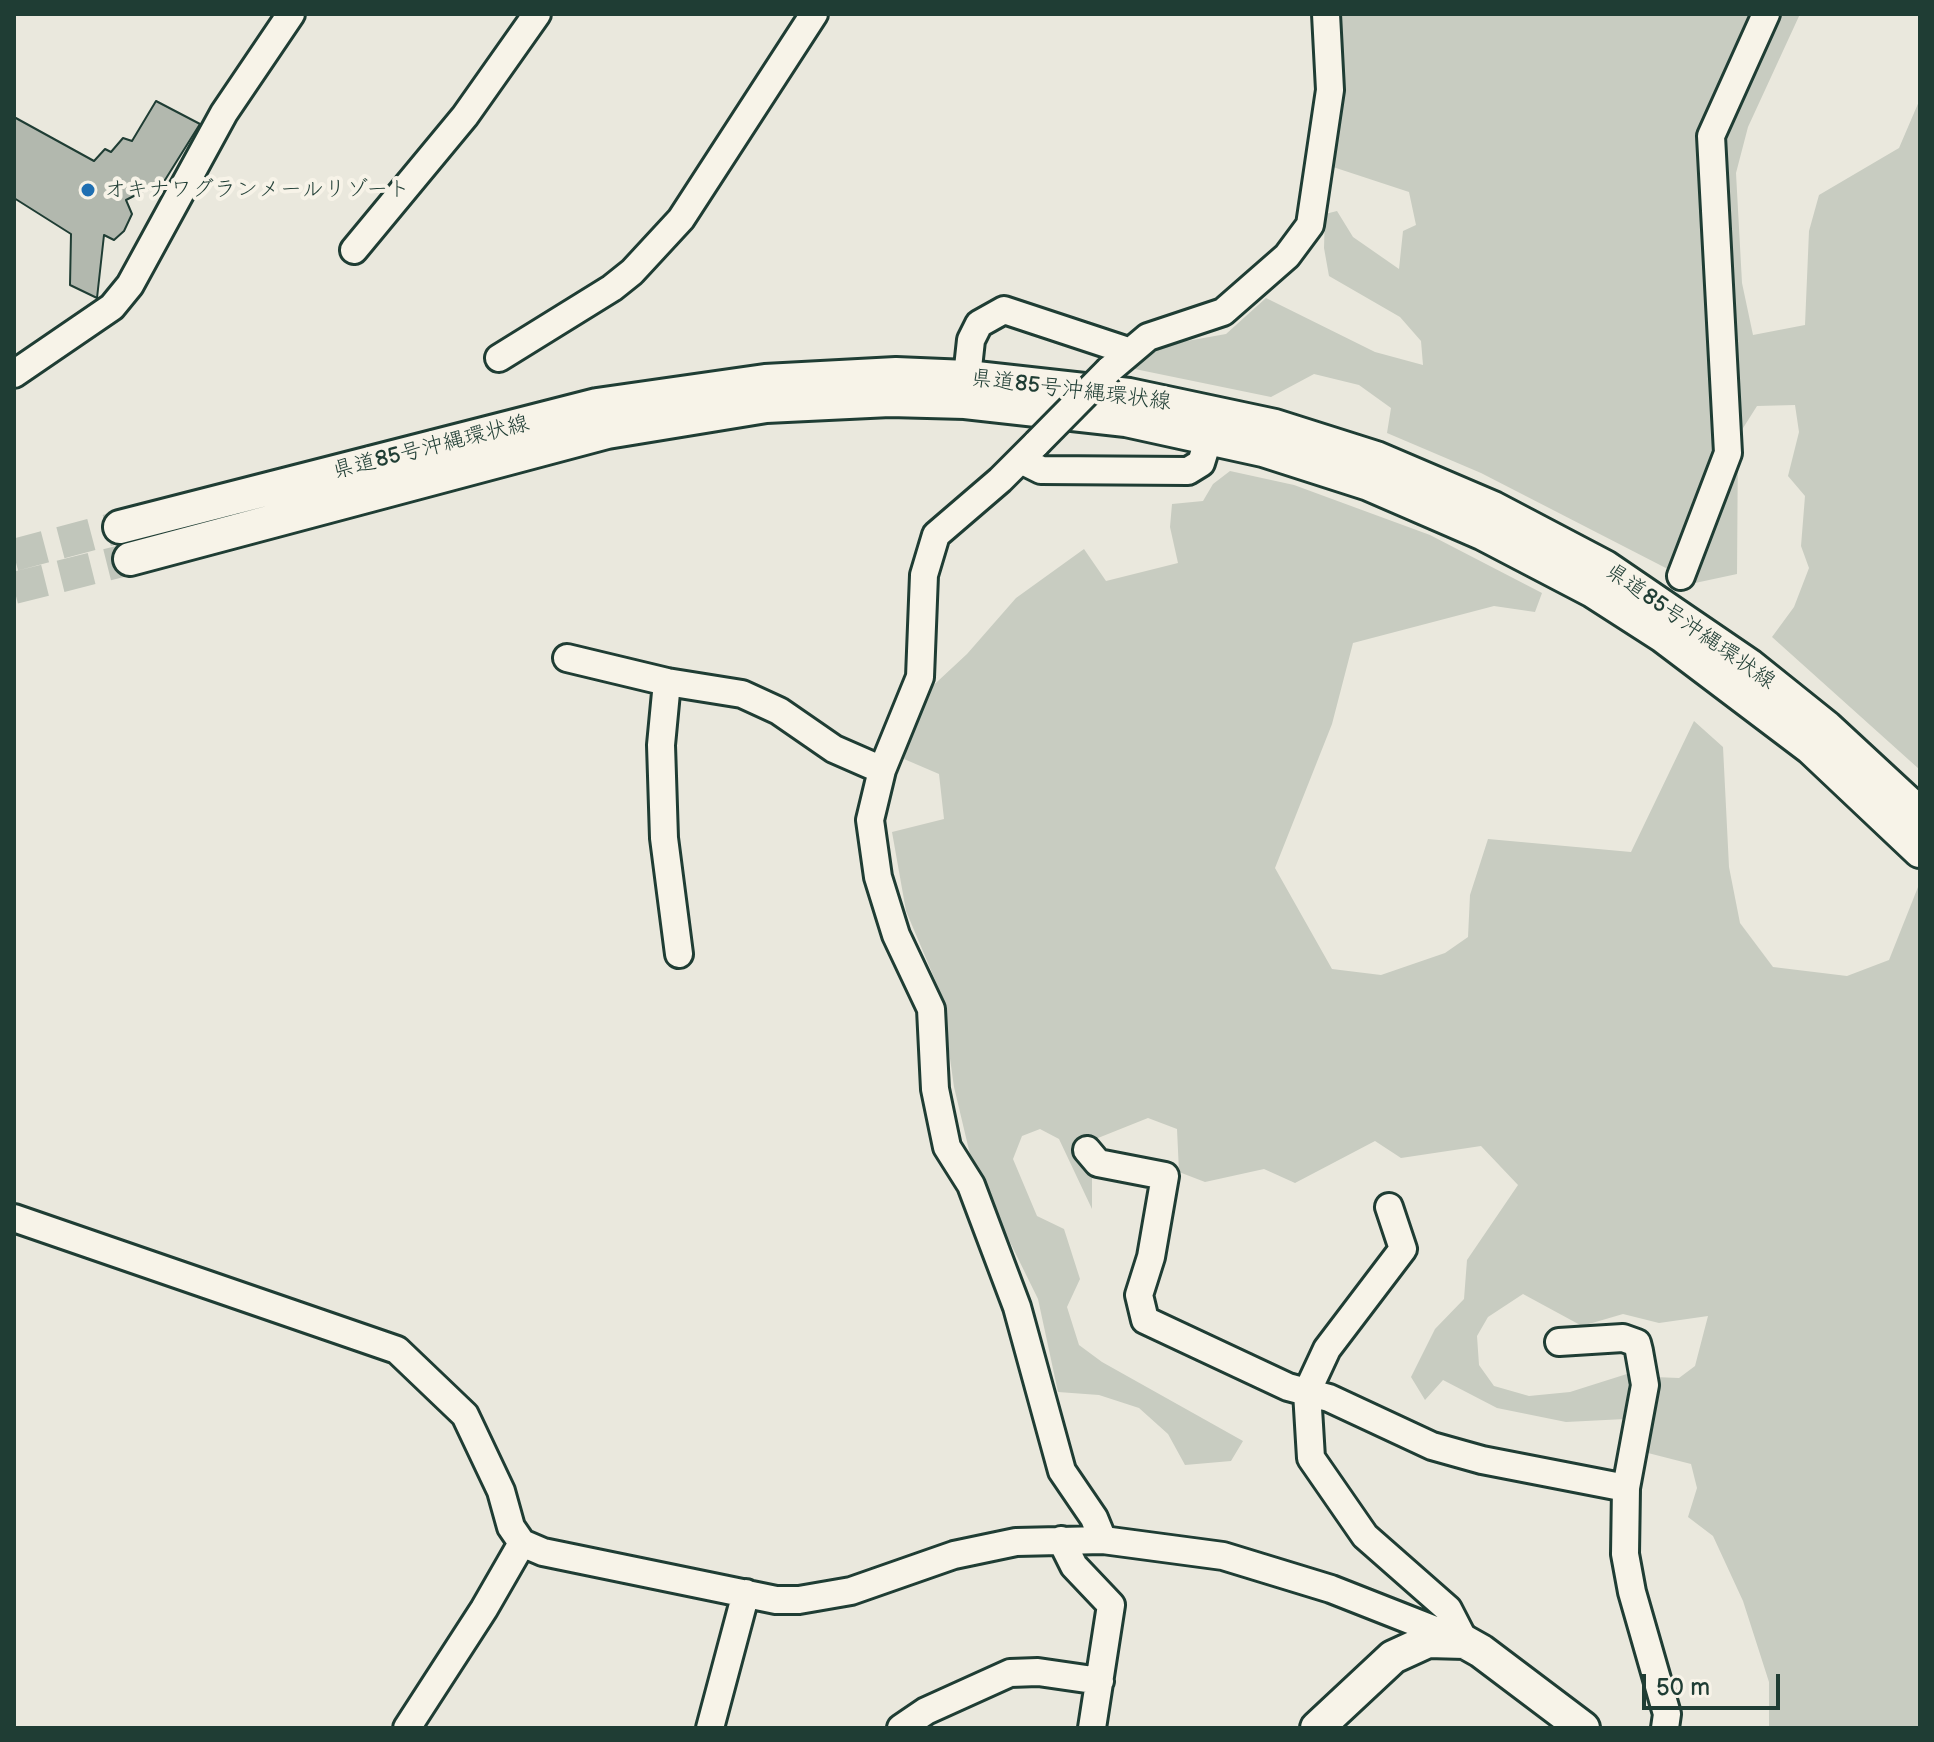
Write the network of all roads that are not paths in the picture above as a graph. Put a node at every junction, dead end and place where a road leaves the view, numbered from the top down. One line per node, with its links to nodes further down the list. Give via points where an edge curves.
1 (291, 14): 9 (street, via 224,113 130,285 112,307)
2 (537, 14): 6 (street, via 465,116)
3 (814, 14): 7 (street, via 681,219 612,288)
4 (1326, 14): 8 (street, via 1330,90 1310,225 1287,256 1223,312 1148,337)
5 (1766, 14): 16 (street, via 1711,136 1728,453)
6 (354, 250)
7 (499, 358)
8 (1118, 360): 10 (street, via 1092,337 1004,310 979,324); 13 (street, bridge)
9 (14, 374)
10 (954, 376): 12 (main road, 県道85号沖縄環状線, via 765,381 597,405); 20 (main road, 県道85号沖縄環状線, via 1115,393 1211,411 1326,441 1458,492 1605,567 1673,609 1826,727)
11 (1209, 437): 12 (main road, 県道85号沖縄環状線, via 1040,408 828,402 739,409); 13 (street, via 1201,463 1188,471 1041,470); 21 (main road, 県道85号沖縄環状線, via 1408,500 1593,591 1663,636 1811,748)
12 (482, 449): 14 (main road, 県道85号沖縄環状線); 15 (main road, 県道85号沖縄環状線)
13 (1029, 451): 19 (street, via 936,535 924,575 920,677)
14 (120, 527)
15 (130, 559)
16 (1681, 576)
17 (567, 658): 18 (street)
18 (667, 682): 19 (street, via 742,694 779,711 834,749); 22 (street, via 661,745 664,838)
19 (882, 770): 30 (street, via 870,820 878,877 896,935 931,1009 935,1089 947,1147 971,1185 1017,1307 1062,1471)
20 (1920, 814)
21 (1920, 851)
22 (679, 954)
23 (1087, 1150): 27 (street, via 1098,1163 1165,1176 1139,1295 1145,1320)
24 (1389, 1207): 27 (street, via 1403,1249 1327,1349)
25 (14, 1218): 31 (street, via 397,1350 465,1415)
26 (1559, 1342): 28 (street, via 1599,1337 1637,1343 1645,1385)
27 (1307, 1392): 28 (street, via 1432,1446); 33 (street, via 1311,1458 1365,1536 1448,1609)
28 (1626, 1488): 41 (street, via 1625,1554 1667,1714)
29 (1061, 1540): 30 (street); 32 (street, via 1016,1542 954,1555 820,1598 776,1600); 34 (street, via 1074,1566 1111,1605)
30 (1103, 1540): 33 (street, via 1223,1556 1331,1589)
31 (522, 1543): 32 (street, via 580,1561); 35 (street)
32 (746, 1593): 36 (street)
33 (1465, 1642): 39 (main road, via 1428,1641 1407,1649); 40 (main road, via 1502,1663)
34 (1100, 1681): 37 (street, via 1010,1673); 38 (street)
35 (407, 1728)
36 (710, 1728)
37 (901, 1728)
38 (1092, 1728)
39 (1317, 1728)
40 (1583, 1728)
41 (1665, 1728)

